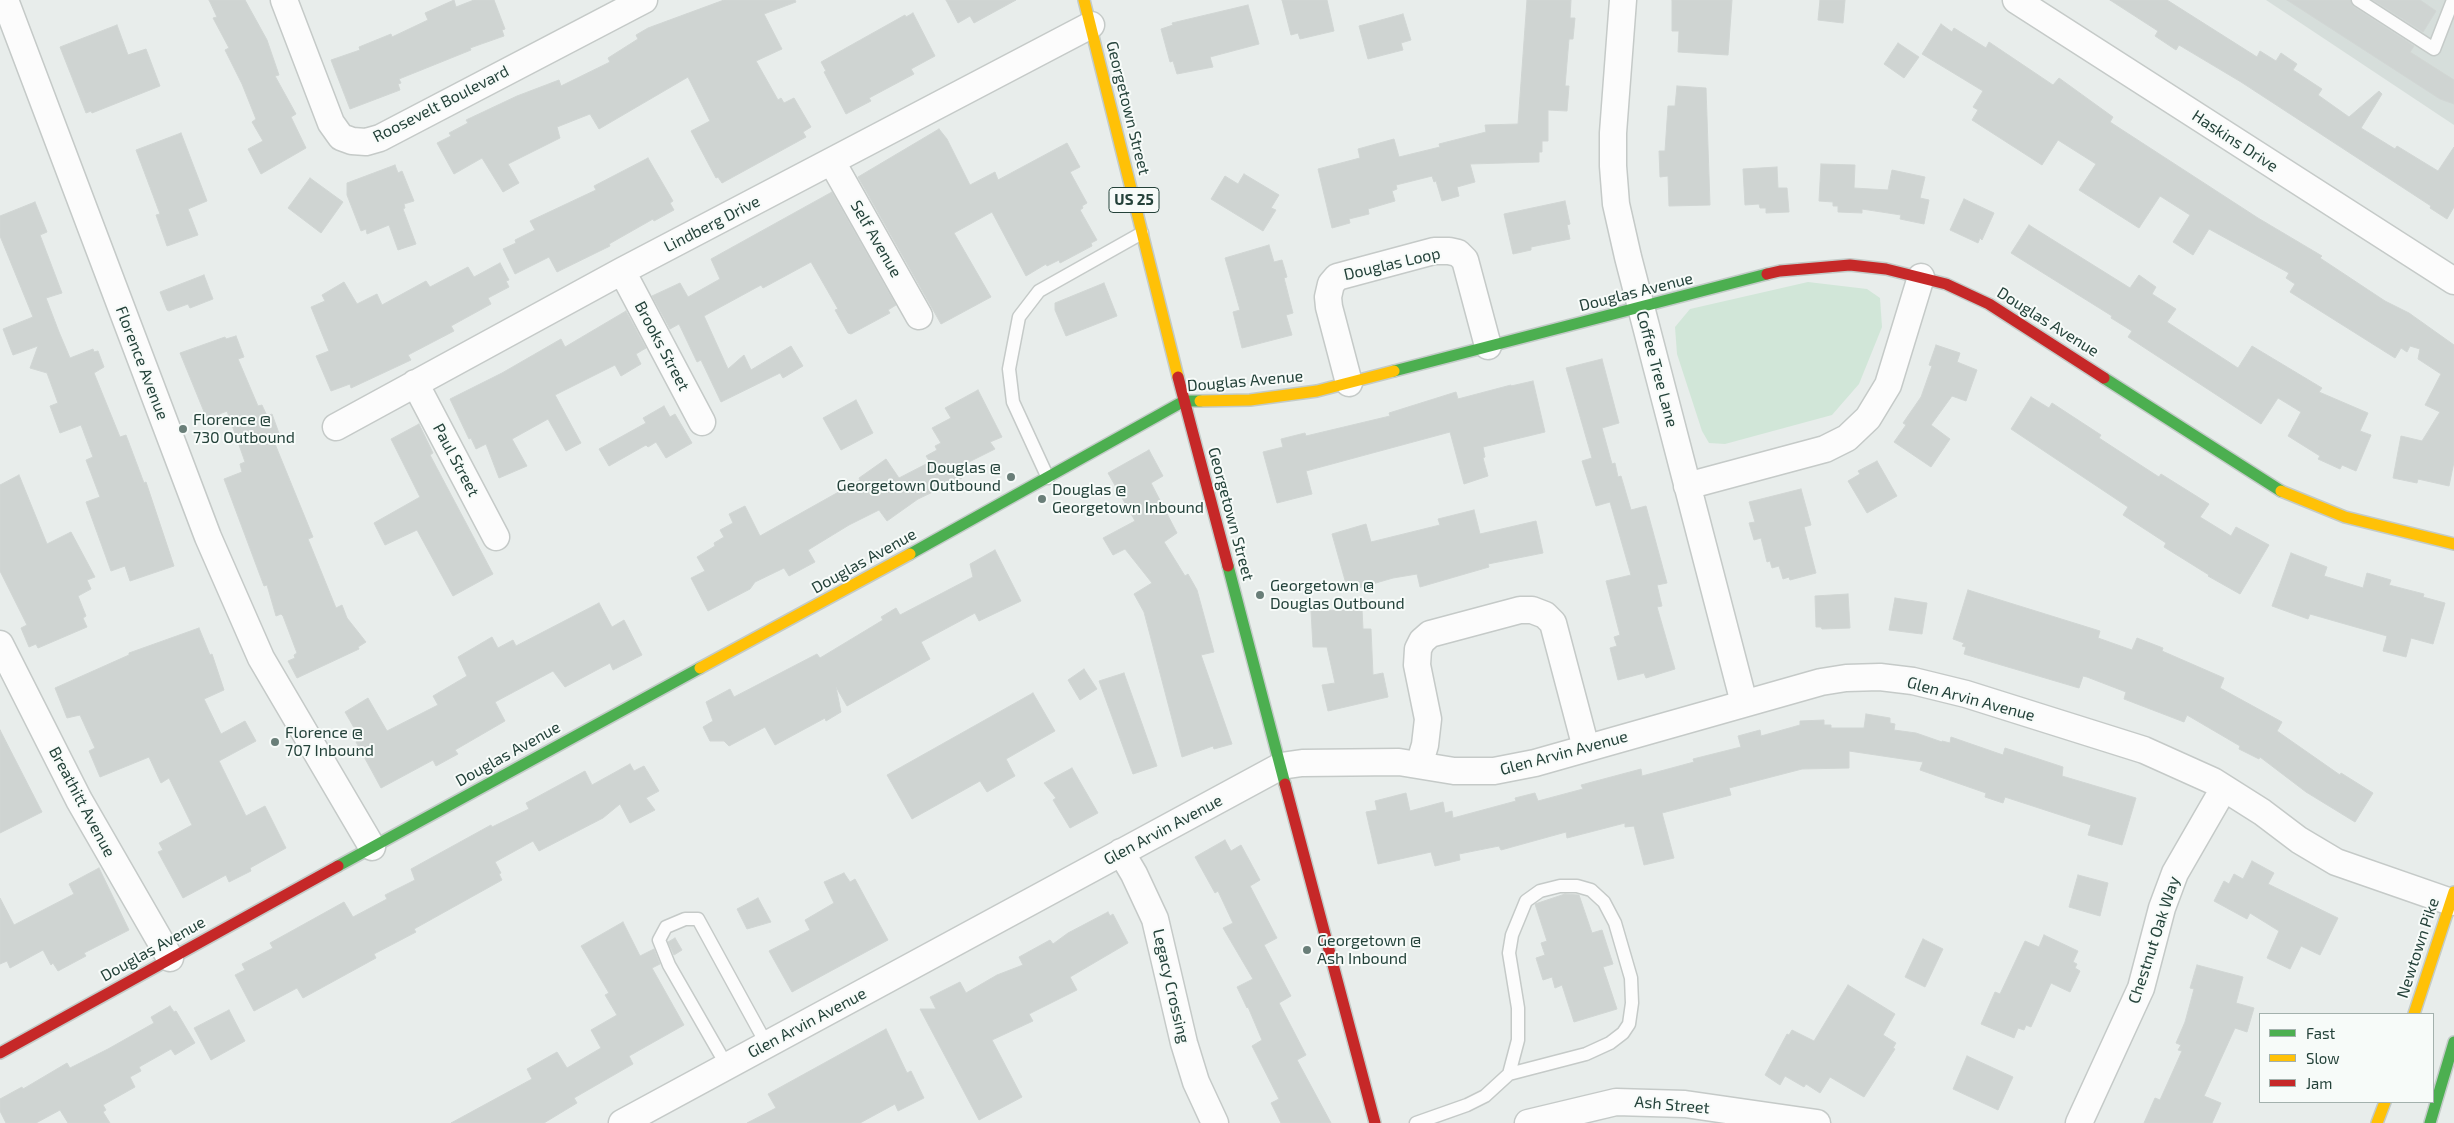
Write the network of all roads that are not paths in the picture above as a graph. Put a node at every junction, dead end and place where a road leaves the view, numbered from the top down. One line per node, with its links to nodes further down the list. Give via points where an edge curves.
1 (5, 0): 32 (street, Florence Avenue, via 208,536 261,658)
2 (284, 0): 3 (street, Roosevelt Boulevard, via 331,123 341,136 366,142 380,138)
3 (644, 0)
4 (1623, 0): 14 (street, Coffee Tree Lane, via 1613,166 1616,204)
5 (2016, 0): 13 (street, Haskins Drive)
6 (2358, 0): 7 (lane, via 2434,49)
7 (2454, 0)
8 (1087, 6): 9 (street, Lindberg Drive); 10 (street, Georgetown Street / US 25)
9 (832, 162): 11 (street, Lindberg Drive); 15 (street, Self Avenue)
10 (1142, 233): 19 (street, Georgetown Street / US 25); 22 (lane, via 1039,291 1019,318 1010,369 1013,402)
11 (622, 271): 17 (street, Lindberg Drive); 20 (street, Brooks Street)
12 (1921, 276): 14 (street, Douglas Avenue, via 1850,265 1818,266 1780,271); 23 (street, via 1888,385 1868,418 1847,438 1825,449); 25 (street, Douglas Avenue, via 1989,304 2279,490 2345,517)
13 (2454, 282)
14 (1641, 307): 16 (street, Douglas Avenue); 23 (street, Coffee Tree Lane)
15 (919, 316)
16 (1488, 346): 18 (street, Douglas Avenue); 18 (street, Douglas Loop, via 1465,260 1458,253 1425,253 1337,276 1331,284 1329,307)
17 (415, 383): 21 (street, Lindberg Drive); 24 (street, Paul Street)
18 (1348, 383): 19 (street, Douglas Avenue, via 1280,397)
19 (1184, 401): 22 (street, Douglas Avenue); 30 (street, Georgetown Street / US 25)
20 (702, 422)
21 (336, 427)
22 (1048, 478): 32 (street, Douglas Avenue)
23 (1687, 486): 27 (street, Coffee Tree Lane)
24 (496, 537)
25 (2454, 544)
26 (0, 644): 35 (street, Breathitt Avenue, via 79,800)
27 (1744, 703): 28 (street, Glen Arvin Avenue); 31 (street, Glen Arvin Avenue, via 1846,678 1880,677 1913,681 1966,694 2144,750)
28 (1586, 748): 29 (street, Glen Arvin Avenue, via 1494,771 1454,771); 29 (street, via 1552,623 1545,615 1520,610 1430,634 1422,641 1418,649 1418,665 1428,718)
29 (1419, 765): 30 (street, Glen Arvin Avenue, via 1302,762)
30 (1280, 766): 33 (street, Glen Arvin Avenue); 46 (street, Georgetown Street / US 25)
31 (2224, 788): 34 (street, Glen Arvin Avenue, via 2336,862); 50 (street, Chestnut Oak Way, via 2175,873 2162,908 2141,988)
32 (372, 847): 35 (street, Douglas Avenue)
33 (1121, 852): 38 (street, Glen Arvin Avenue); 45 (street, Legacy Crossing, via 1155,919 1184,1042 1196,1082)
34 (2452, 897): 36 (street, Newtown Pike)
35 (170, 958): 39 (street, Douglas Avenue)
36 (2414, 1013)
37 (2454, 1042): 52 (street)
38 (767, 1045): 40 (street, Glen Arvin Avenue); 40 (lane, via 698,919 685,919 666,927 659,940 669,965)
39 (0, 1053)
40 (726, 1066): 44 (street, Glen Arvin Avenue)
41 (1509, 1074): 41 (lane, via 1518,1040 1518,1008 1509,953 1519,914 1526,901 1540,891 1560,886 1591,890 1604,902 1615,923 1631,978 1629,1024 1610,1043 1586,1054); 47 (lane, via 1485,1096)
42 (2384, 1103): 51 (street)
43 (1685, 1114): 48 (street, Ash Street, via 1616,1102); 49 (street, Ash Street)
44 (622, 1123)
45 (1215, 1123)
46 (1375, 1123)
47 (1416, 1123)
48 (1528, 1123)
49 (1817, 1123)
50 (2079, 1123)
51 (2378, 1123)
52 (2430, 1123)

